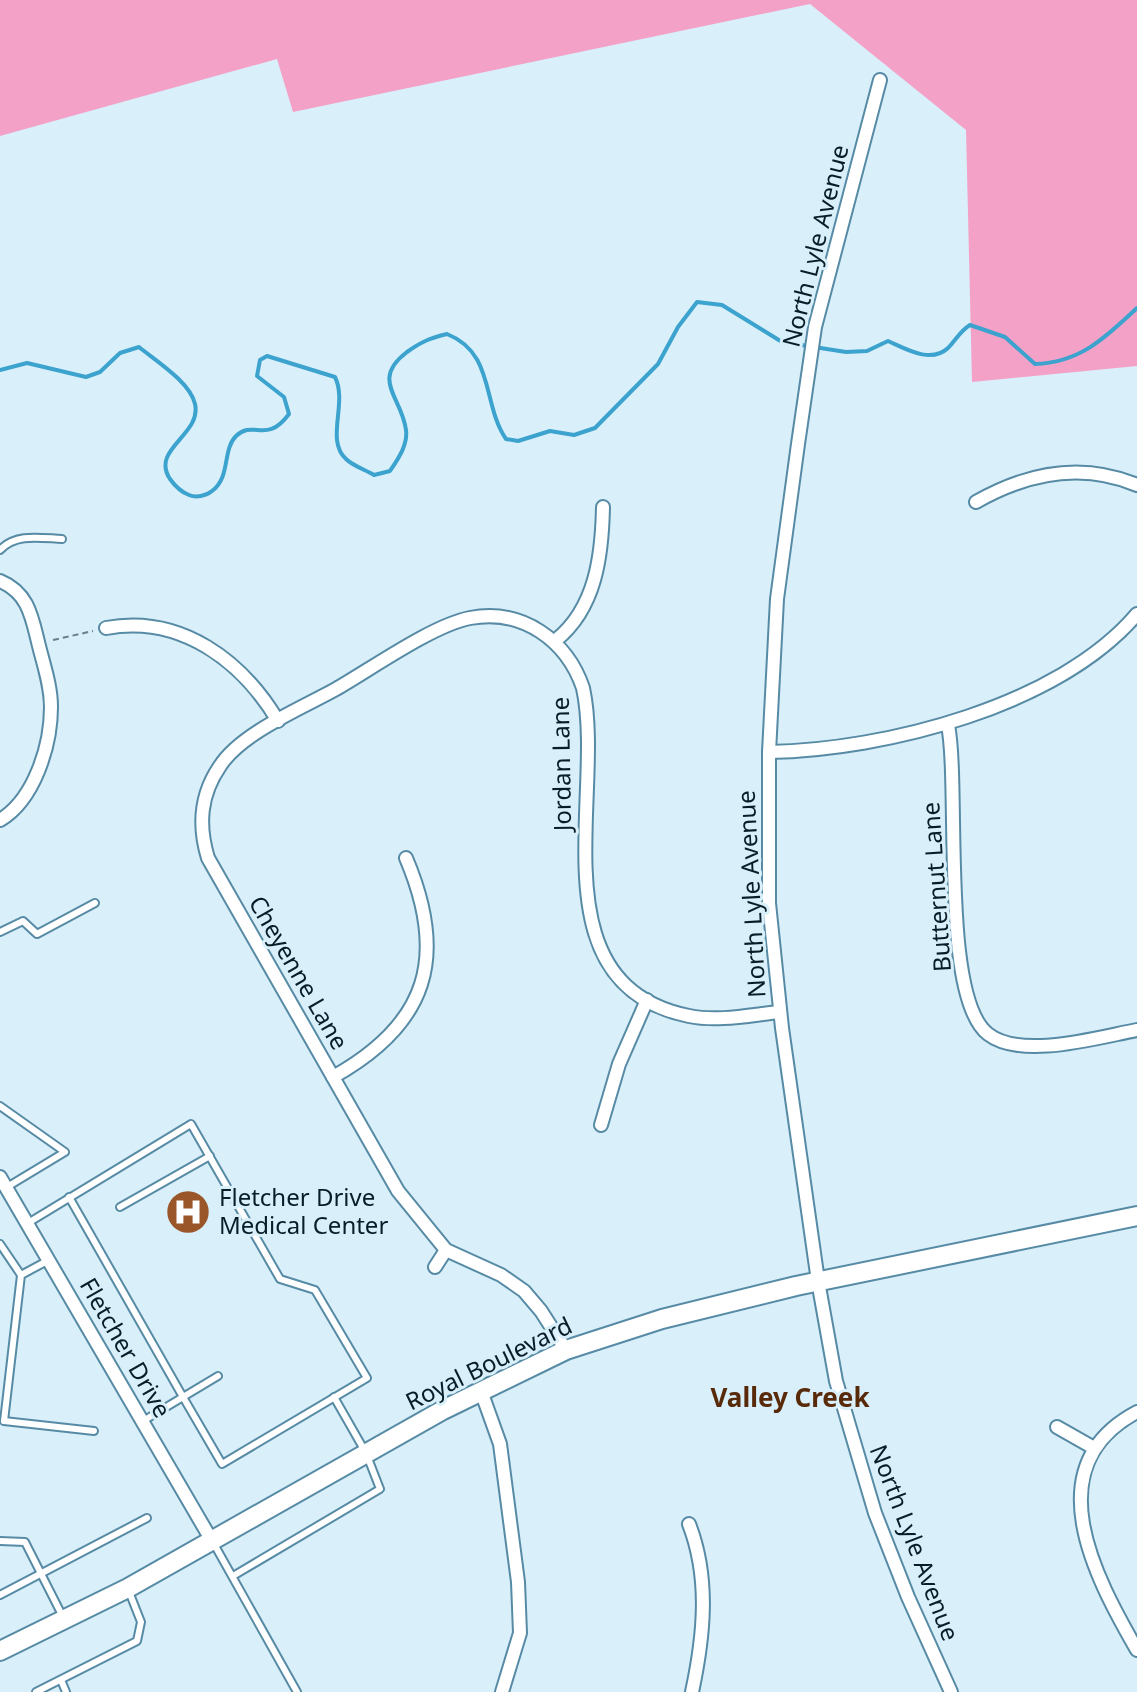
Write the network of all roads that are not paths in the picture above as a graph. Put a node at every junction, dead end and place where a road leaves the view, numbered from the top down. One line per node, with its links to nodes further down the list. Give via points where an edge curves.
1 (880, 80): 13 (street, North Lyle Avenue, via 815,327 777,599)
2 (1137, 485): 3 (street, via 1108,475 1057,473 1000,488)
3 (976, 502)
4 (603, 507): 10 (street, via 593,585)
5 (62, 539): 6 (lane, via 29,537 8,541)
6 (0, 550)
7 (0, 581): 14 (street, via 25,600 51,701 28,795)
8 (1137, 614): 12 (street, via 1089,656 1022,695)
9 (106, 628): 11 (street, via 136,624 201,642 253,684)
10 (556, 640): 11 (street, via 500,617 459,621); 18 (street, Jordan Lane, via 572,662 585,698 586,887 592,926 607,960)
11 (278, 721): 21 (street, Cheyenne Lane, via 227,756 214,775 201,810 203,842 217,877)
12 (948, 725): 13 (street); 20 (street, Butternut Lane, via 958,937 978,1022 998,1039 1050,1045)
13 (769, 752): 19 (street, North Lyle Avenue, via 769,903)
14 (0, 820)
15 (406, 858): 21 (street, via 427,918 427,959 417,994 386,1041)
16 (95, 903): 17 (lane, via 37,934 23,921)
17 (0, 932)
18 (647, 1000): 19 (street, Jordan Lane, via 691,1016); 23 (street, via 619,1064)
19 (780, 1012): 35 (street, North Lyle Avenue)
20 (1137, 1030)
21 (333, 1077): 31 (street, Cheyenne Lane, via 398,1191)
22 (0, 1106): 25 (lane, via 65,1152)
23 (601, 1125)
24 (210, 1156): 26 (lane, via 191,1124); 27 (lane); 40 (lane, via 280,1279 315,1290 367,1378)
25 (3, 1182): 29 (street, Fletcher Drive)
26 (69, 1197): 29 (lane); 39 (lane)
27 (120, 1207)
28 (1137, 1216): 35 (street, Royal Boulevard)
29 (28, 1223): 32 (street, Fletcher Drive)
30 (0, 1244): 34 (lane)
31 (446, 1250): 33 (street); 36 (street, Cheyenne Lane, via 524,1291)
32 (49, 1260): 34 (lane); 43 (street, Fletcher Drive)
33 (435, 1267)
34 (21, 1275): 42 (lane)
35 (818, 1281): 36 (street, Royal Boulevard, via 662,1319); 60 (street, North Lyle Avenue, via 836,1381 875,1513)
36 (566, 1350): 38 (street, Royal Boulevard)
37 (218, 1376): 39 (lane)
38 (481, 1391): 47 (street, Royal Boulevard); 64 (street, via 500,1444 518,1582 520,1633)
39 (183, 1397): 40 (lane, via 222,1464); 43 (lane)
40 (334, 1397): 47 (lane)
41 (1137, 1412): 46 (street)
42 (2, 1420): 45 (lane)
43 (143, 1421): 51 (street, Fletcher Drive)
44 (1057, 1427): 46 (street)
45 (94, 1431)
46 (1094, 1448): 57 (street, via 1084,1486 1084,1539 1092,1567)
47 (366, 1453): 51 (street, Royal Boulevard); 53 (lane, via 381,1482 375,1494)
48 (147, 1518): 52 (lane)
49 (689, 1524): 65 (street, via 703,1570)
50 (0, 1541): 52 (lane, via 25,1542)
51 (212, 1541): 53 (lane); 54 (street, Royal Boulevard)
52 (42, 1574): 55 (lane); 56 (lane)
53 (233, 1576): 63 (lane)
54 (128, 1588): 56 (street, Royal Boulevard); 59 (lane, via 141,1622 137,1641)
55 (0, 1595)
56 (65, 1620): 58 (street, Royal Boulevard)
57 (1137, 1650)
58 (0, 1651)
59 (61, 1680): 61 (lane); 62 (lane)
60 (950, 1691)
61 (36, 1692)
62 (66, 1692)
63 (297, 1692)
64 (502, 1692)
65 (692, 1692)

